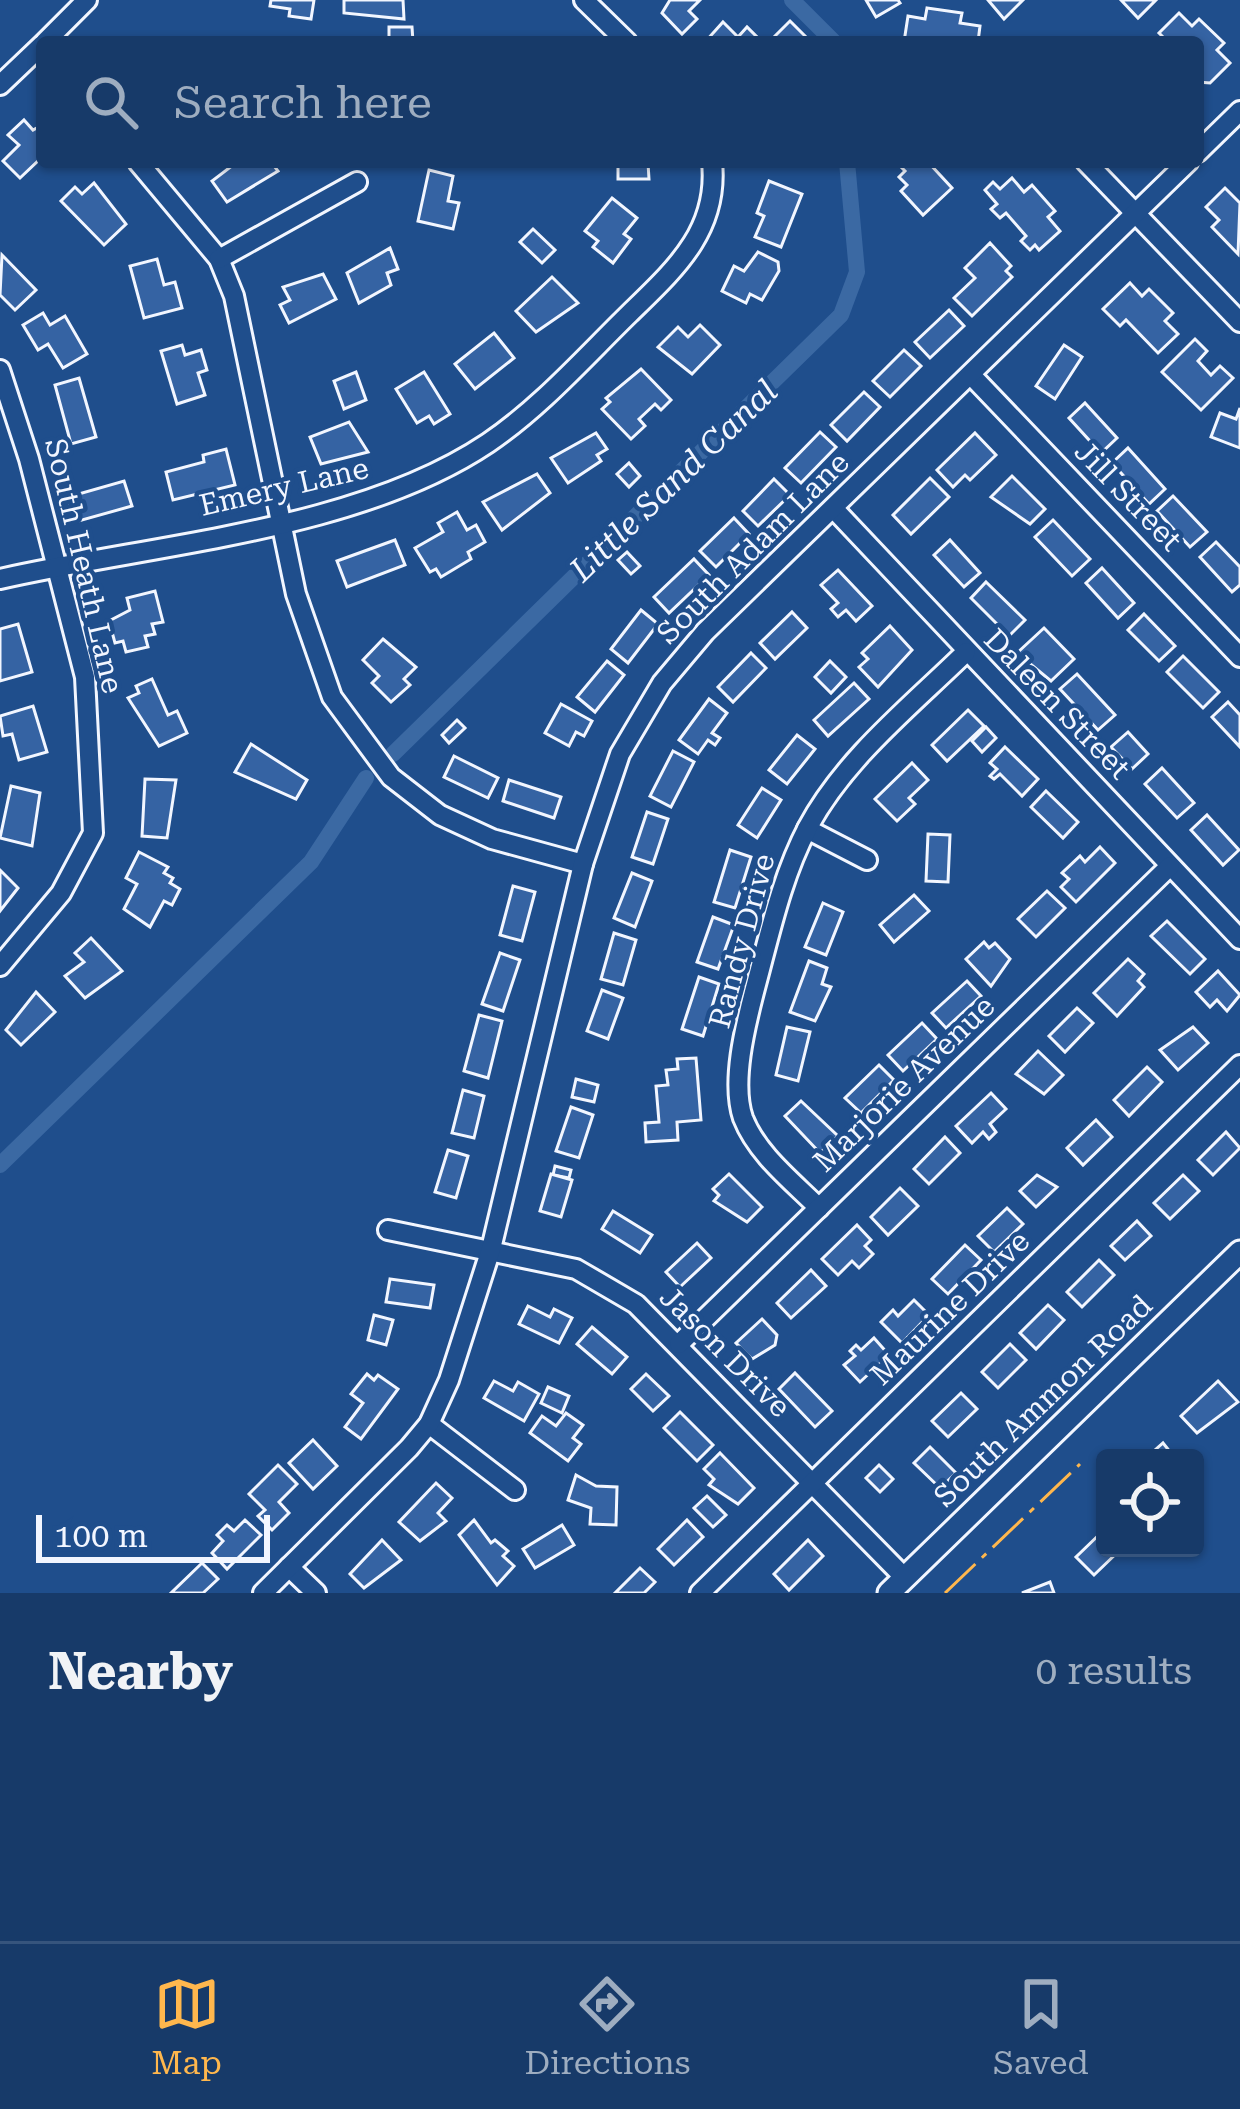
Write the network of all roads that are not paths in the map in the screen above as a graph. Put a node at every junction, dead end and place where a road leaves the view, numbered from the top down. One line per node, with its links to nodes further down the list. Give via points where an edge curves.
1 (87, 0): 3 (street)
2 (584, 0): 4 (street)
3 (55, 36)
4 (620, 36)
5 (36, 55): 6 (street)
6 (0, 86)
7 (1240, 112): 8 (street)
8 (1204, 146)
9 (143, 168): 15 (street)
10 (712, 168): 20 (street, Emery Lane, via 712,199 692,249 534,407 486,444 379,498)
11 (1092, 168): 14 (street)
12 (1182, 168): 14 (street, South Adam Lane)
13 (357, 182): 15 (street)
14 (1136, 214): 16 (street); 18 (street, South Adam Lane)
15 (219, 259): 20 (street)
16 (1240, 322)
17 (0, 370): 21 (street, South Heath Lane)
18 (972, 376): 19 (street, South Adam Lane); 24 (street, Jill Street)
19 (834, 508): 23 (street, Daleen Street); 27 (street, South Adam Lane, via 662,683 620,754)
20 (283, 521): 21 (street, Emery Lane); 27 (street, via 296,594 332,697 365,749 440,815)
21 (54, 567): 22 (street, Emery Lane); 30 (street, South Heath Lane, via 85,677 93,833 61,892)
22 (0, 579)
23 (966, 652): 25 (street, Randy Drive, via 869,747); 28 (street, Daleen Street)
24 (1240, 657)
25 (807, 829): 26 (street); 32 (street, Randy Drive, via 750,1008 739,1087 752,1137)
26 (867, 860)
27 (583, 864): 34 (street, South Adam Lane)
28 (1170, 866): 29 (street, Daleen Street); 32 (street, Marjorie Avenue)
29 (1240, 939)
30 (0, 966)
31 (1240, 1065): 38 (street, Maurine Drive)
32 (819, 1208): 36 (street, Marjorie Avenue)
33 (388, 1230): 34 (street, Jason Drive)
34 (491, 1249): 36 (street, Jason Drive, via 576,1269 636,1304); 37 (street, South Adam Lane)
35 (1240, 1252): 41 (main road, South Ammon Road)
36 (679, 1344): 38 (street, Jason Drive)
37 (429, 1424): 39 (street); 40 (street, South Adam Lane)
38 (811, 1484): 41 (street, Jason Drive); 44 (street, Maurine Drive)
39 (515, 1490)
40 (289, 1567): 42 (street, South Adam Lane); 43 (street)
41 (897, 1585)
42 (263, 1593)
43 (316, 1593)
44 (700, 1593)

